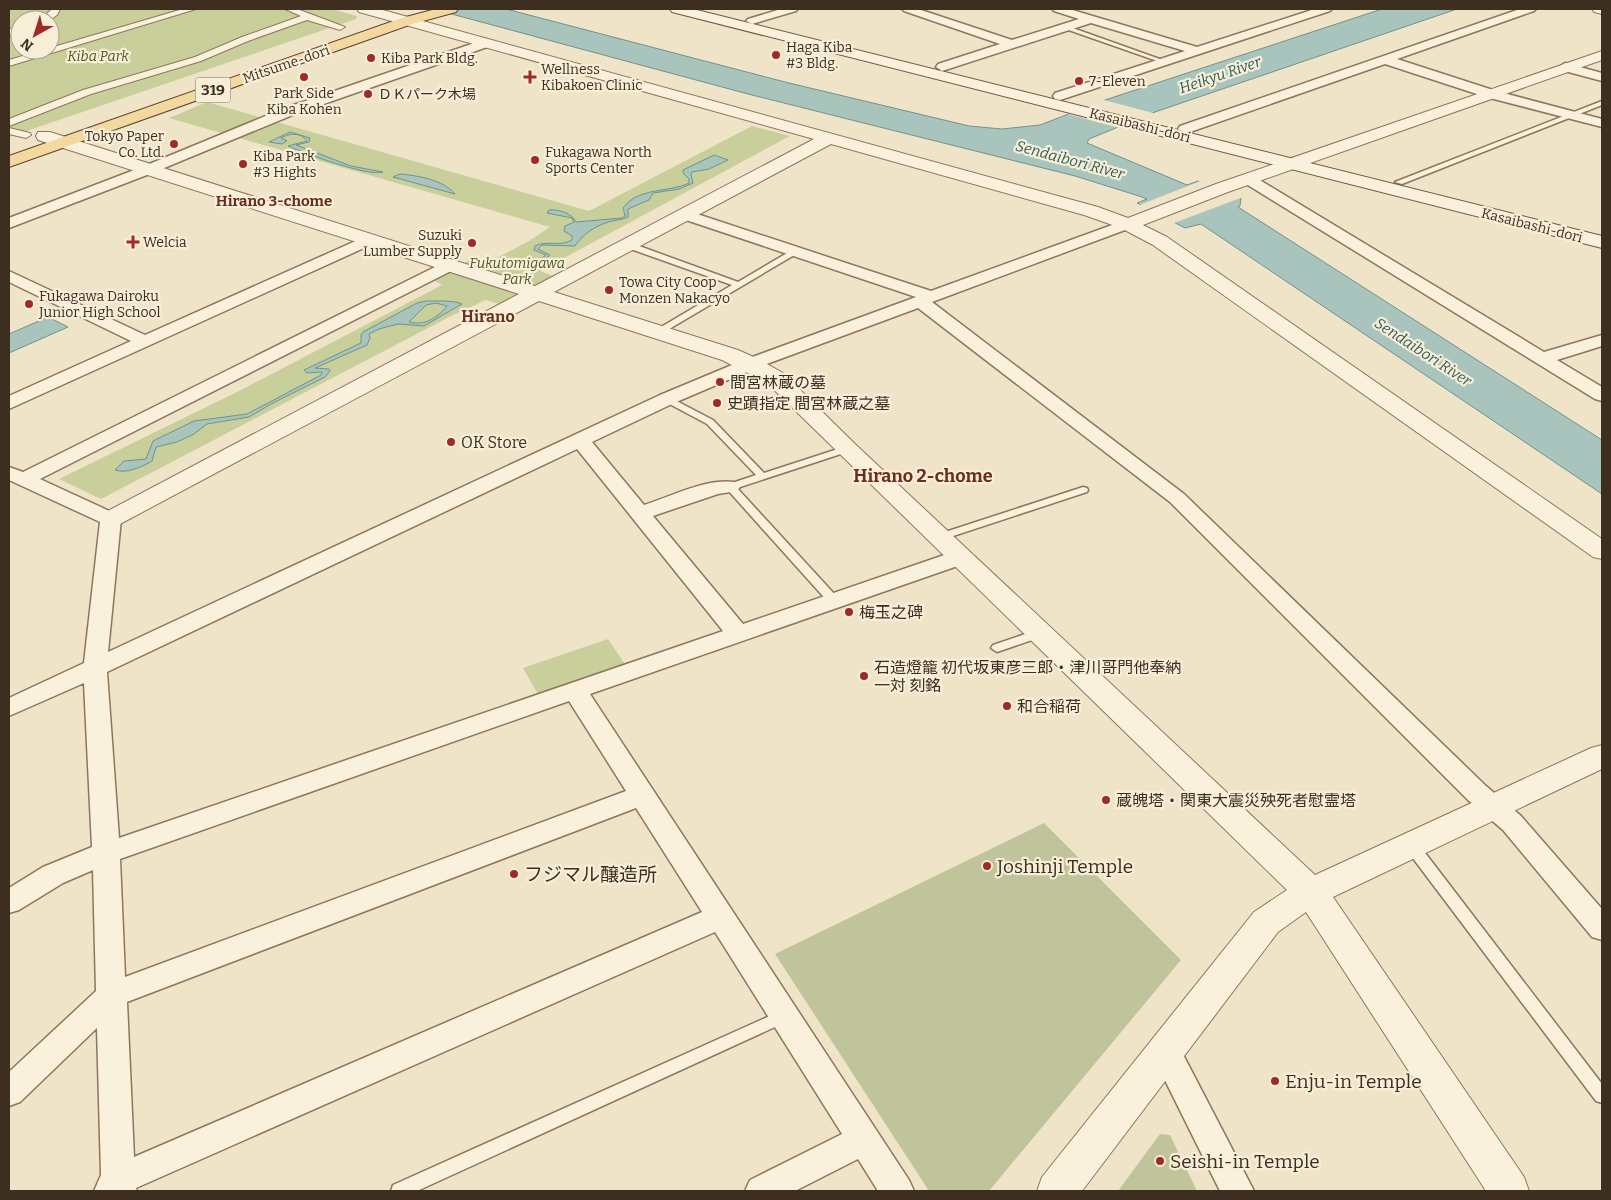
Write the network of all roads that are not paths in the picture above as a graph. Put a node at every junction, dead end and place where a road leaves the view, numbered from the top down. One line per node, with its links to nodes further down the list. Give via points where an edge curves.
1 (192, 9): 24 (street)
2 (290, 9): 13 (street, via 308,14)
3 (364, 9): 12 (street)
4 (451, 9): 12 (main road, Mitsume-dori / 319)
5 (677, 9): 29 (street, Kasaibashi-dori)
6 (702, 9): 15 (street, Kasaibashi-dori)
7 (792, 9): 15 (street)
8 (908, 9): 19 (street)
9 (1058, 9): 14 (street)
10 (1326, 9): 20 (street)
11 (1530, 9): 22 (street)
12 (407, 15): 18 (street); 37 (main road, Mitsume-dori / 319); 39 (main road, Mitsume-dori / 319)
13 (309, 18): 16 (street); 32 (street)
14 (1090, 19): 17 (street); 20 (street)
15 (752, 21): 25 (street, Kasaibashi-dori)
16 (340, 27)
17 (1065, 27): 19 (street); 23 (lane)
18 (486, 43): 38 (street); 43 (street, via 274,118)
19 (1011, 44): 25 (street)
20 (1197, 51): 23 (street)
21 (1602, 55): 26 (street)
22 (1386, 60): 28 (street); 35 (street)
23 (1165, 62): 29 (street)
24 (9, 63)
25 (942, 67): 29 (street, Kasaibashi-dori)
26 (1566, 67): 27 (street); 28 (street)
27 (1602, 77)
28 (1492, 94): 31 (street); 41 (street)
29 (1070, 102): 34 (street, Kasaibashi-dori)
30 (1602, 103): 31 (lane)
31 (1572, 115): 33 (street); 45 (lane)
32 (9, 122)
33 (1602, 122)
34 (1150, 124): 35 (street, Kasaibashi-dori); 41 (street, Kasaibashi-dori)
35 (1185, 128): 41 (street, Kasaibashi-dori)
36 (9, 131): 37 (street)
37 (35, 136): 39 (street); 40 (main road, Mitsume-dori / 319)
38 (828, 139): 46 (street); 48 (street)
39 (63, 143): 42 (main road, Mitsume-dori / 319); 43 (street)
40 (9, 148)
41 (1299, 161): 44 (street); 45 (street, Kasaibashi-dori); 51 (street, Kasaibashi-dori)
42 (9, 162)
43 (148, 170): 47 (street); 50 (street)
44 (1248, 179): 48 (street); 62 (street)
45 (1399, 182): 49 (street, Kasaibashi-dori)
46 (685, 215): 52 (street); 53 (street)
47 (9, 223)
48 (1128, 224): 58 (street); 76 (street, via 1160,241)
49 (1602, 233)
50 (369, 240): 54 (street); 61 (street)
51 (1602, 242)
52 (628, 245): 56 (lane); 57 (street)
53 (797, 251): 56 (lane); 58 (street)
54 (459, 269): 57 (street); 69 (street)
55 (9, 276): 61 (street)
56 (739, 285): 59 (lane)
57 (538, 294): 59 (street); 74 (street)
58 (926, 299): 63 (street); 87 (street, via 1177,498)
59 (659, 332): 63 (street)
60 (1602, 340): 62 (street)
61 (144, 341): 66 (street)
62 (1542, 358): 64 (street)
63 (750, 364): 65 (street); 68 (street, via 775,378)
64 (1602, 395)
65 (667, 399): 67 (street); 70 (lane, via 710,422)
66 (9, 403)
67 (580, 440): 73 (street); 82 (street)
68 (847, 449): 70 (lane); 75 (street)
69 (17, 476): 74 (street)
70 (762, 476): 71 (lane)
71 (730, 487): 73 (street, via 716,488); 78 (lane)
72 (1083, 490): 75 (lane)
73 (641, 513): 80 (street)
74 (111, 519): 82 (street)
75 (940, 537): 77 (street)
76 (1602, 551)
77 (961, 557): 78 (street); 79 (street)
78 (834, 601): 80 (street)
79 (1040, 633): 81 (lane); 90 (street)
80 (738, 634): 83 (street)
81 (997, 648)
82 (95, 668): 84 (street); 89 (street)
83 (576, 691): 86 (street); 89 (street)
84 (9, 708)
85 (1602, 756): 87 (street)
86 (642, 795): 92 (street); 94 (street)
87 (1494, 807): 88 (street); 93 (street, via 1512,823)
88 (1411, 845): 90 (street); 98 (lane)
89 (106, 853): 91 (street, via 53,875); 94 (street)
90 (1311, 892): 96 (street, via 1266,922); 106 (street)
91 (9, 902)
92 (720, 917): 95 (street); 100 (street)
93 (1602, 929)
94 (112, 995): 97 (street); 100 (street)
95 (784, 1016): 99 (street); 101 (lane)
96 (1165, 1050): 104 (street); 105 (street)
97 (9, 1092)
98 (1602, 1096)
99 (864, 1140): 102 (street); 103 (street)
100 (116, 1187)
101 (399, 1191)
102 (762, 1191)
103 (897, 1191)
104 (1057, 1191)
105 (1237, 1191)
106 (1509, 1191)

